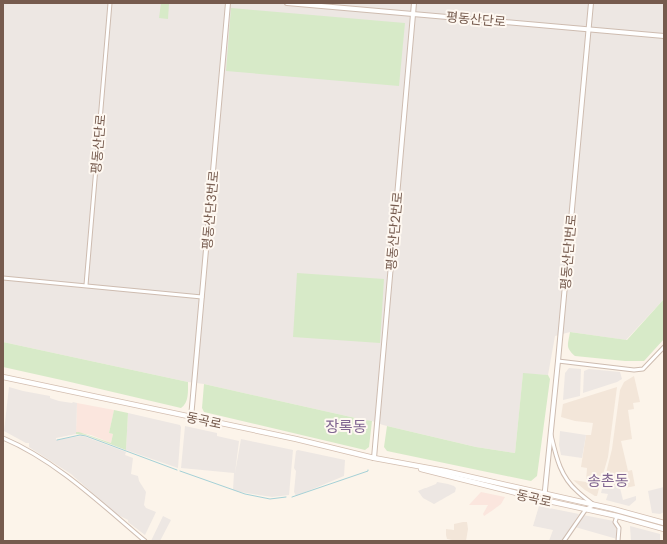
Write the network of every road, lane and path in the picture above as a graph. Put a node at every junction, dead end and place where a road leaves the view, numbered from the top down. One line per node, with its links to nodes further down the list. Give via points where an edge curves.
1 (110, 3): 10 (street, 평동산단로)
2 (228, 3): 11 (street, 평동산단3번로)
3 (287, 3): 6 (street, 평동산단로)
4 (414, 3): 6 (street, 평동산단2번로)
5 (591, 3): 7 (street, 평동산단1번로)
6 (413, 14): 7 (street, 평동산단로); 18 (street, 평동산단2번로)
7 (589, 30): 8 (street, 평동산단로); 13 (street, 평동산단1번로)
8 (664, 36)
9 (3, 278): 10 (street)
10 (86, 286): 11 (street)
11 (202, 297): 15 (street, 평동산단3번로)
12 (664, 347): 13 (street, via 643,369)
13 (558, 361): 16 (street, 평동산단1번로)
14 (3, 377): 15 (main road, 동곡로)
15 (191, 418): 18 (main road, 동곡로)
16 (551, 432): 20 (street, 평동산단1번로); 22 (street, via 558,464 567,481)
17 (3, 438): 27 (street, via 22,446 68,477)
18 (374, 458): 19 (main road, 동곡로)
19 (404, 464): 20 (main road, 동곡로); 21 (main road, 동곡로)
20 (544, 494): 21 (street, 평동산단1번로); 22 (main road, 동곡로)
21 (544, 500): 23 (main road, 동곡로)
22 (594, 505): 23 (street); 25 (main road, 동곡로)
23 (586, 509): 24 (main road, 동곡로); 28 (street)
24 (617, 516): 26 (main road, 동곡로); 29 (street, via 615,522 619,528)
25 (664, 523)
26 (664, 529)
27 (145, 541)
28 (564, 541)
29 (618, 541)

